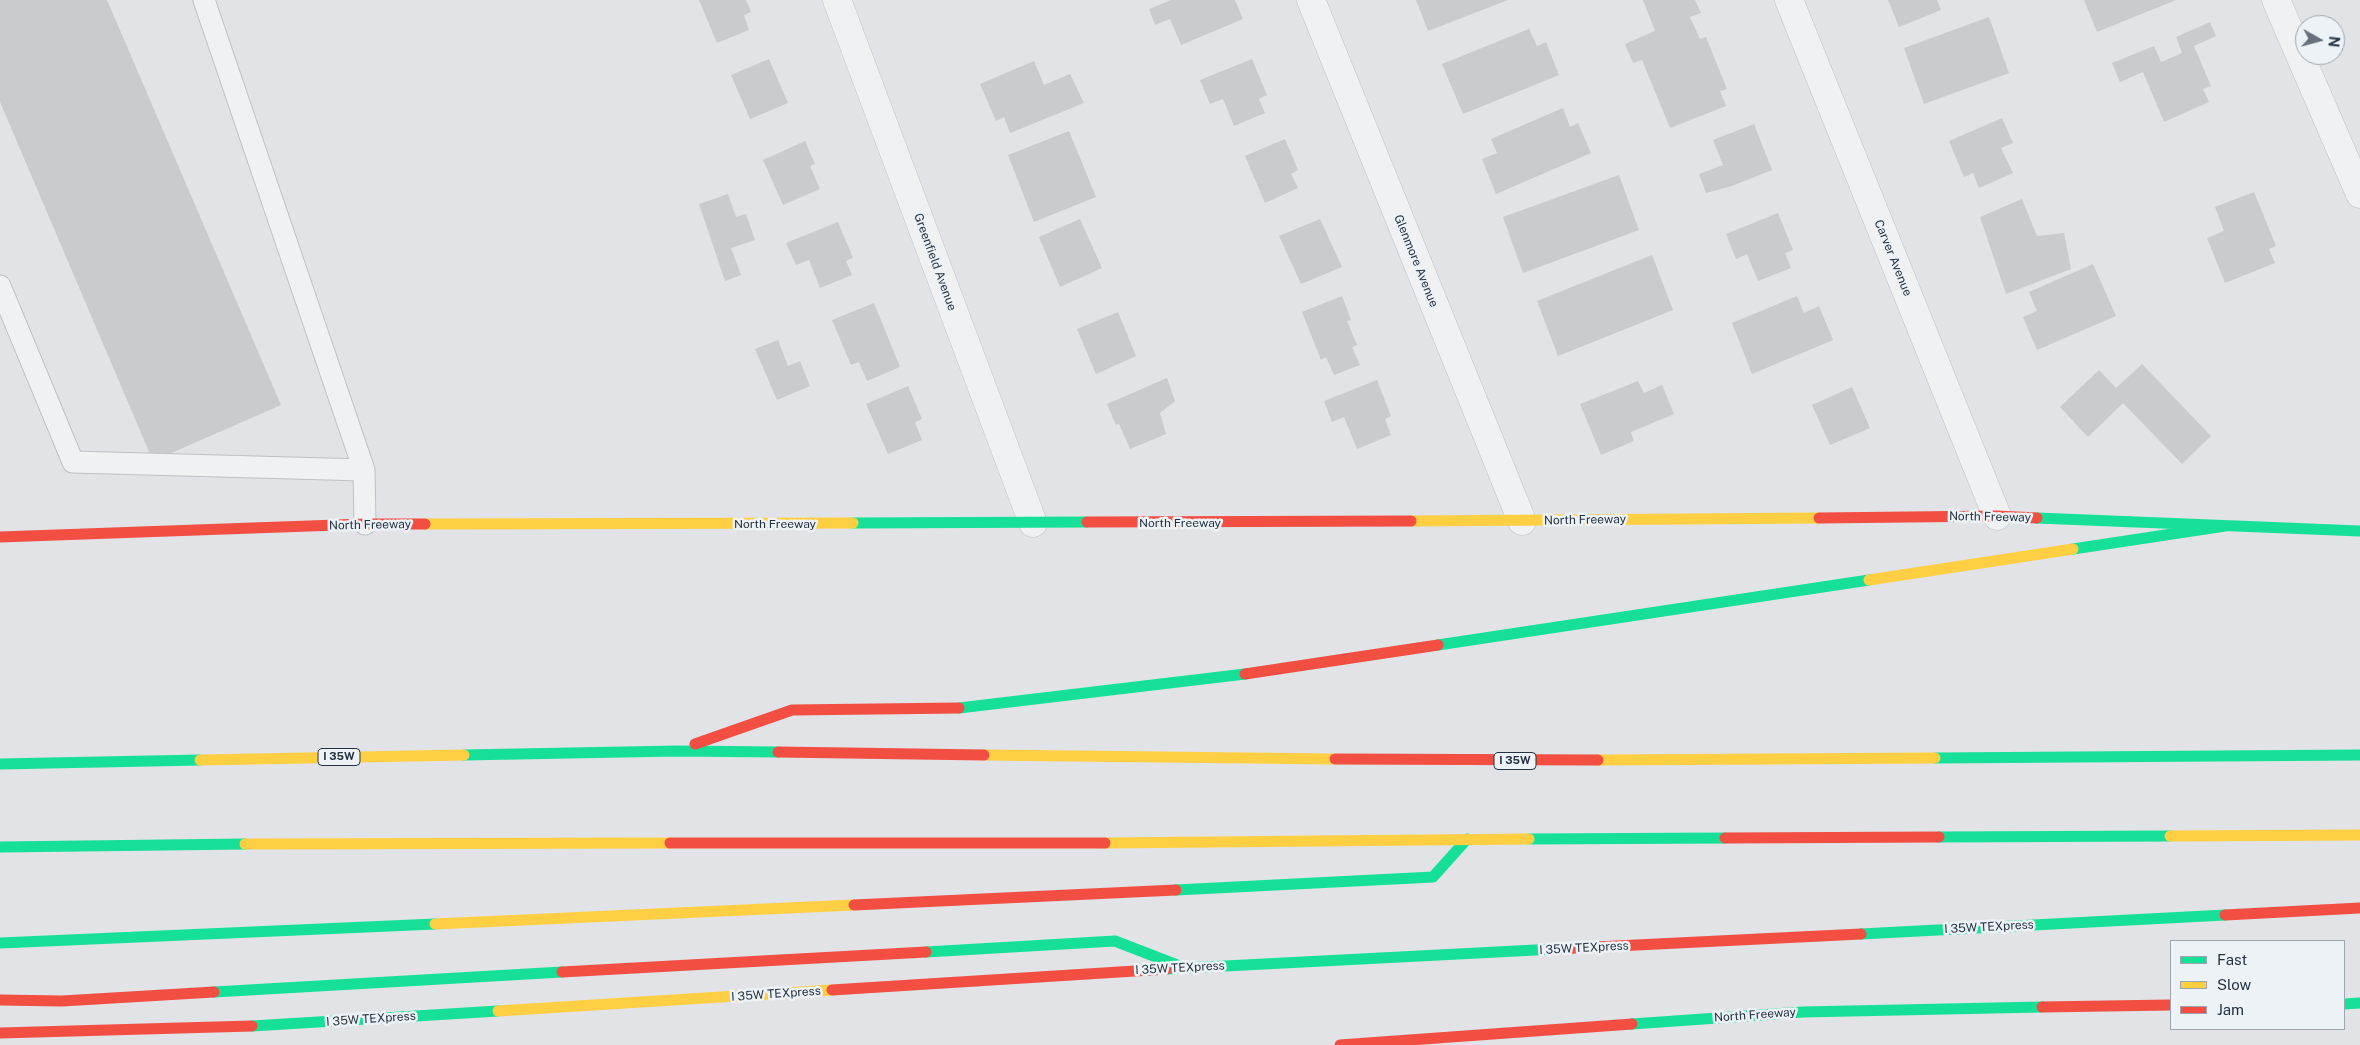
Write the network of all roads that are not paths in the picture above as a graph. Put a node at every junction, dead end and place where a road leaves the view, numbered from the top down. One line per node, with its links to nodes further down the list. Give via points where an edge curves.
1 (204, 0): 8 (lane)
2 (837, 0): 11 (street, Greenfield Avenue)
3 (1311, 0): 10 (street, Glenmore Avenue)
4 (1789, 0): 9 (street, Carver Avenue)
5 (2276, 0): 6 (street)
6 (2360, 194)
7 (0, 286): 8 (lane, via 73,462)
8 (364, 470): 12 (lane)
9 (1997, 516): 10 (main road, North Freeway); 13 (main road, North Freeway)
10 (1522, 521): 11 (main road, North Freeway)
11 (1033, 523): 12 (main road, North Freeway)
12 (365, 524): 15 (main road, North Freeway)
13 (2225, 526): 14 (main road, North Freeway); 16 (main road, via 1244,674 972,708 792,710)
14 (2360, 531)
15 (0, 537)
16 (677, 751): 17 (main road, I 35W, via 1464,761); 18 (main road, I 35W)
17 (2356, 755)
18 (0, 764)
19 (2360, 835): 20 (main road)
20 (1467, 839): 21 (main road, via 1021,844 353,842); 23 (main road, via 1433,877)
21 (0, 847)
22 (2360, 908): 24 (main road, I 35W TEXpress)
23 (0, 943)
24 (1186, 968): 25 (main road, via 1114,941 62,1001); 29 (main road, I 35W TEXpress, via 217,1029)
25 (0, 1000)
26 (2345, 1004): 27 (main road)
27 (2360, 1004)
28 (2170, 1005): 30 (main road, North Freeway, via 1803,1012)
29 (0, 1033)
30 (1340, 1045)

